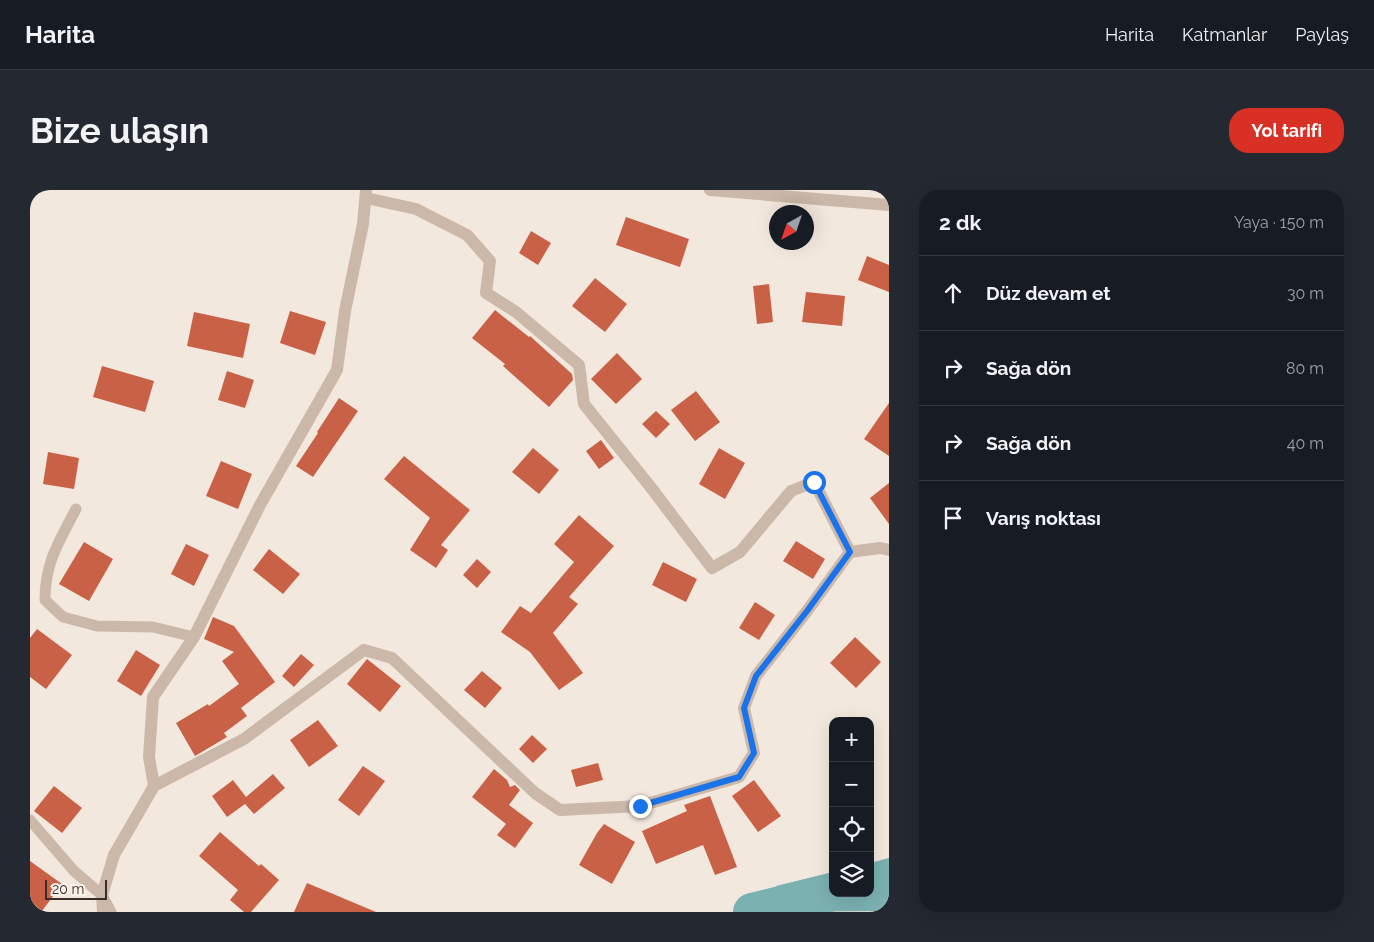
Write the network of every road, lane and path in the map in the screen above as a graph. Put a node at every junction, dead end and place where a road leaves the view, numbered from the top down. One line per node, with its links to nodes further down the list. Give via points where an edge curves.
1 (710, 190): 3 (street)
2 (366, 194): 6 (street, via 416,209 467,235 490,261 486,293 516,312 579,365 584,404 712,568 740,552 791,491 814,482); 7 (street, via 337,370 260,505)
3 (889, 205)
4 (76, 509): 7 (lane, via 50,559 45,600 63,617 97,626 153,627)
5 (889, 550): 6 (street)
6 (850, 552): 8 (street, via 756,676 744,708 754,753 739,777 640,806 560,810 535,793 392,658 364,650 244,740)
7 (194, 638): 8 (street, via 153,697 149,757)
8 (154, 786): 10 (street, via 114,855)
9 (30, 820): 10 (lane, via 74,871)
10 (102, 896): 11 (street); 12 (lane)
11 (103, 912)
12 (111, 912)

